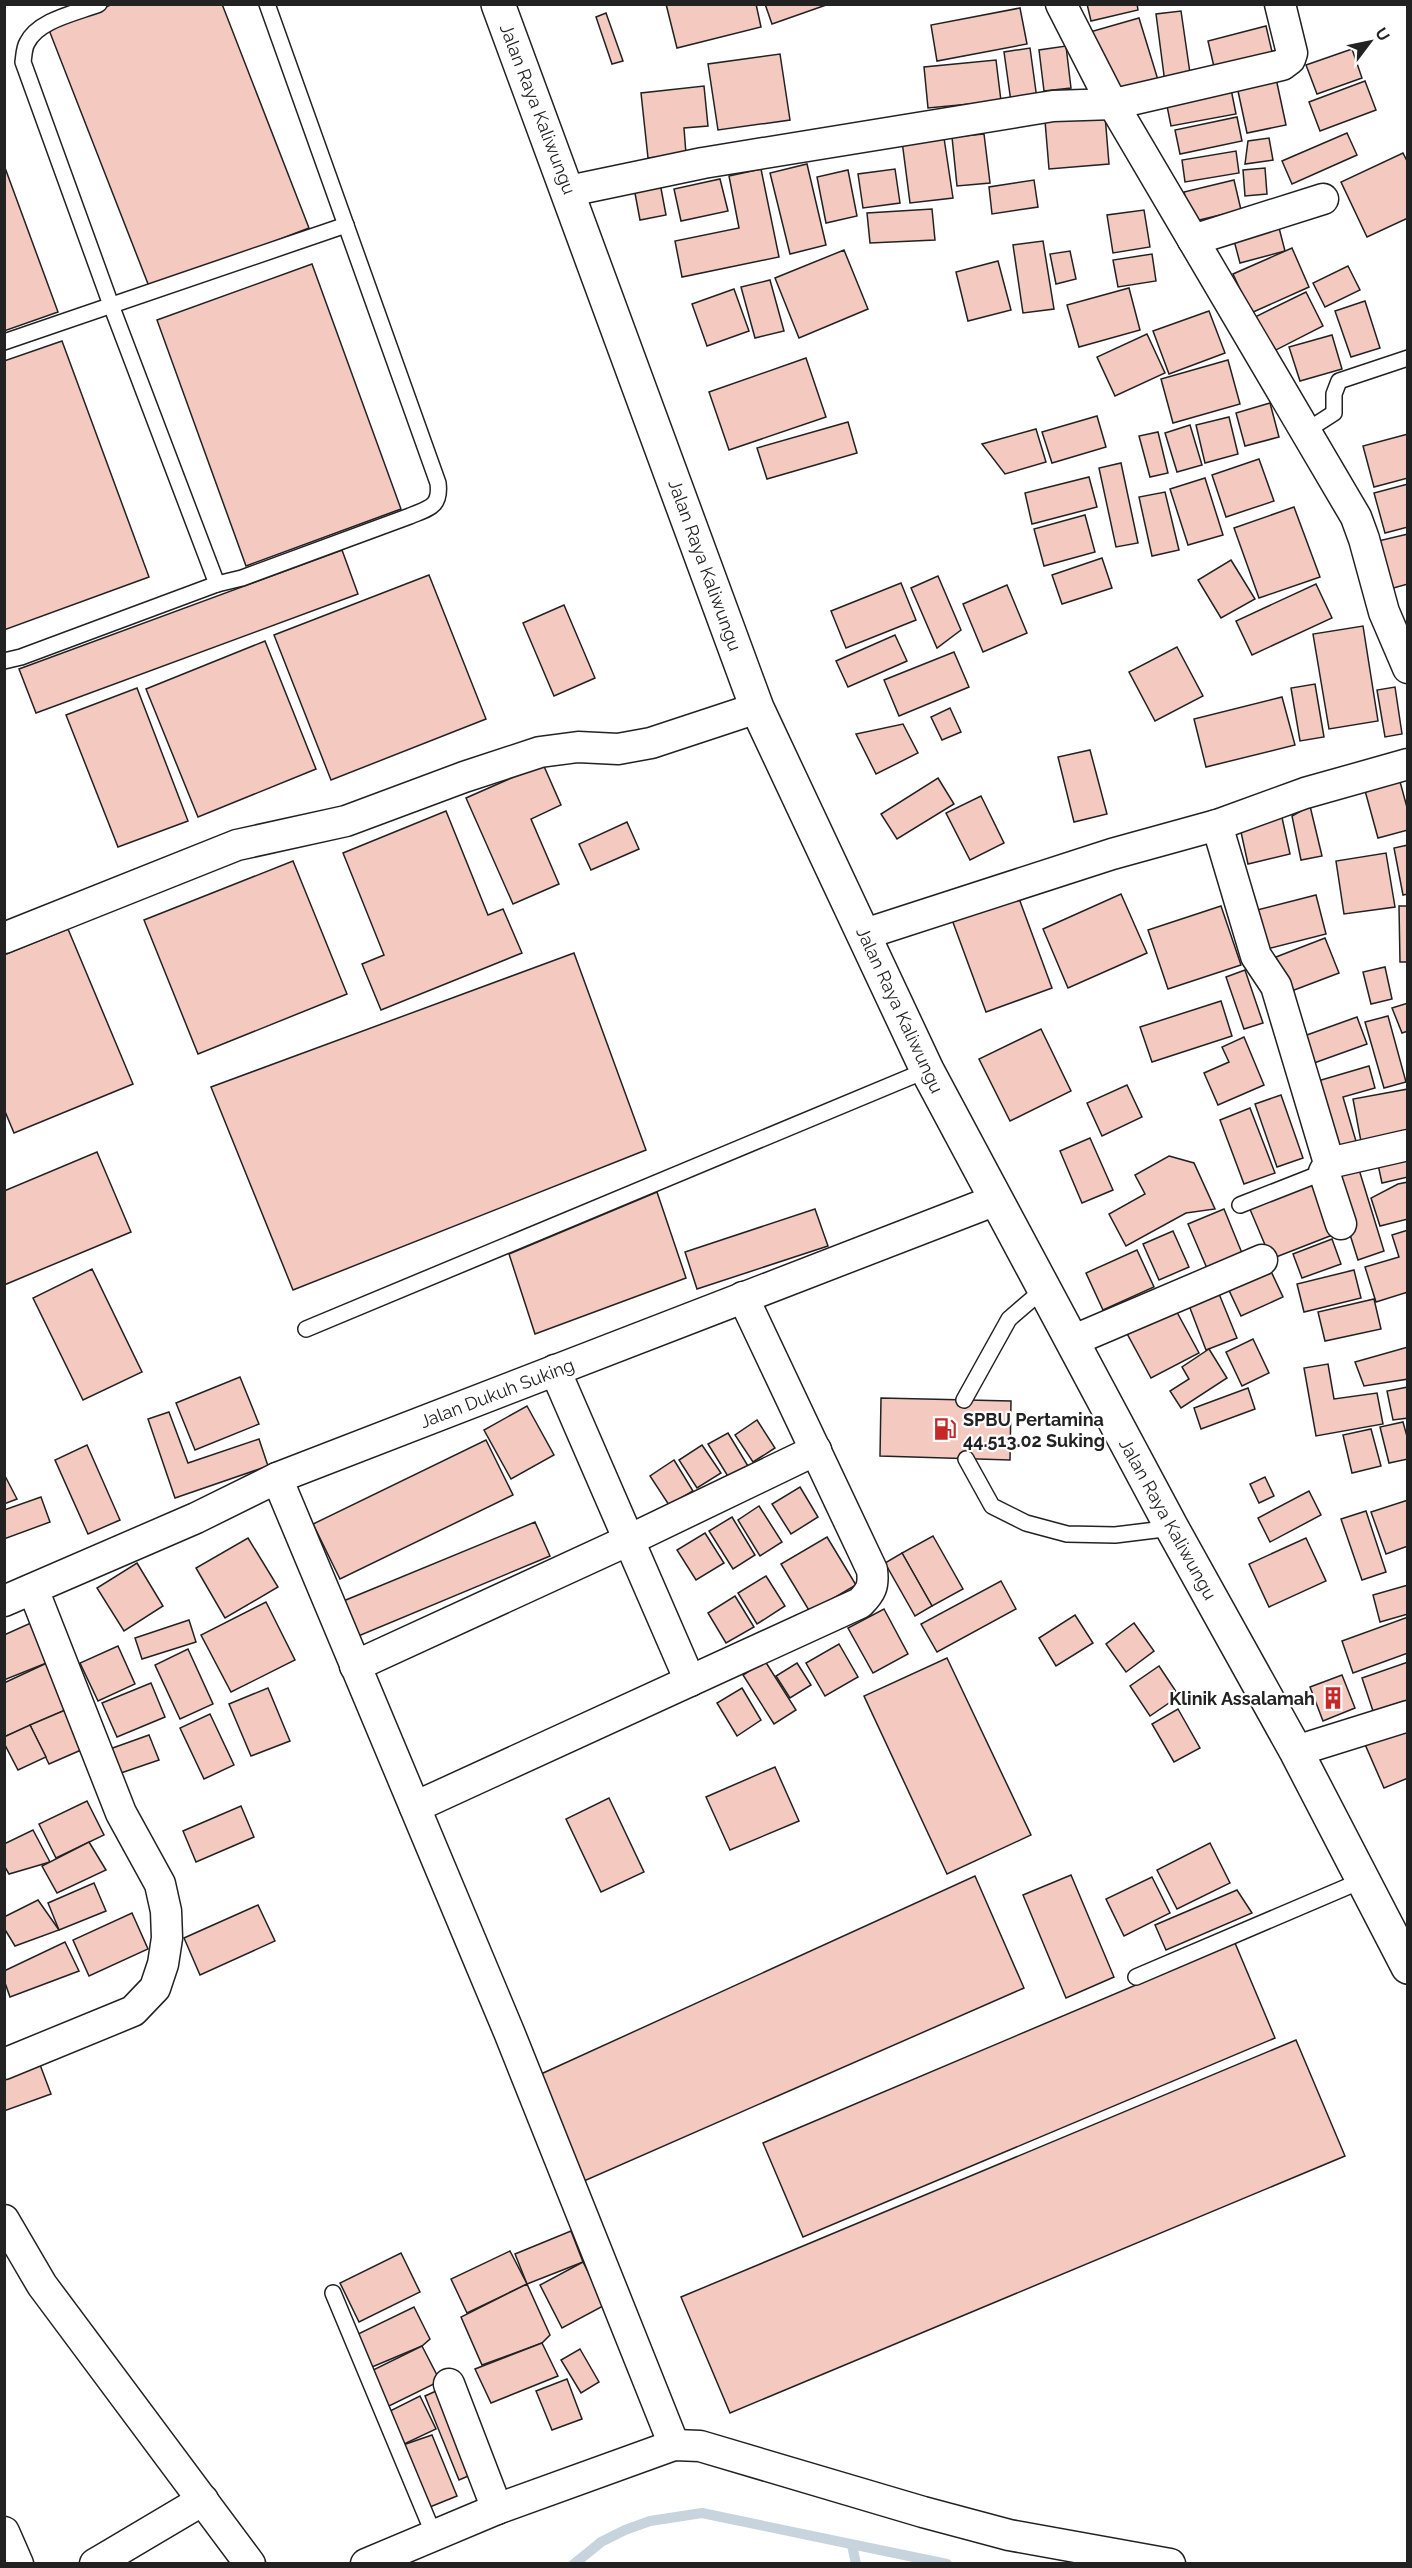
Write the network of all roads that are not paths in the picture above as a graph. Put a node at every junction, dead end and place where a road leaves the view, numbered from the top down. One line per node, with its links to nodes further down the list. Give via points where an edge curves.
1 (99, 4): 11 (lane, via 34,32 26,44 23,62)
2 (267, 4): 9 (lane)
3 (498, 4): 7 (main road, Jalan Raya Kaliwungu)
4 (1061, 4): 6 (street)
5 (1280, 4): 6 (street, via 1292,53 1287,63)
6 (1114, 104): 7 (street, via 1053,106 703,163); 10 (street)
7 (569, 191): 19 (main road, Jalan Raya Kaliwungu)
8 (1323, 199): 10 (street)
9 (346, 225): 11 (lane); 15 (lane, via 439,495 432,507)
10 (1193, 240): 14 (street)
11 (111, 305): 12 (lane); 15 (lane)
12 (4, 342)
13 (1407, 358): 14 (lane, via 1339,381 1334,413)
14 (1306, 431): 16 (street, via 1356,517)
15 (217, 584): 17 (lane)
16 (1396, 609): 18 (street)
17 (4, 660)
18 (1407, 668)
19 (757, 708): 22 (main road, Jalan Raya Kaliwungu); 23 (street, via 651,743 618,749 578,747 540,752 346,821 237,845)
20 (1407, 764): 21 (street, via 1305,793)
21 (1218, 825): 22 (street, via 1112,854); 26 (street, via 1256,956 1276,986)
22 (865, 934): 24 (main road, Jalan Raya Kaliwungu)
23 (4, 938)
24 (927, 1070): 27 (main road, Jalan Raya Kaliwungu); 33 (lane)
25 (1407, 1145): 26 (street)
26 (1327, 1168): 28 (lane); 29 (street)
27 (996, 1200): 31 (main road, Jalan Raya Kaliwungu); 32 (street, Jalan Dukuh Suking)
28 (1240, 1205)
29 (1341, 1224)
30 (1262, 1260): 34 (street)
31 (1045, 1288): 34 (main road, Jalan Raya Kaliwungu); 36 (lane, via 1009,1319)
32 (743, 1297): 35 (street, Jalan Dukuh Suking); 37 (street)
33 (306, 1329)
34 (1072, 1341): 40 (main road, Jalan Raya Kaliwungu)
35 (555, 1370): 39 (street, Jalan Dukuh Suking); 41 (street)
36 (964, 1400)
37 (816, 1450): 41 (street); 45 (street, via 872,1570 871,1591 860,1603)
38 (966, 1459): 40 (lane, via 992,1506 1026,1523 1067,1534 1115,1535)
39 (277, 1478): 42 (street, Jalan Dukuh Suking); 44 (street)
40 (1172, 1528): 47 (main road, Jalan Raya Kaliwungu)
41 (629, 1540): 44 (street); 45 (street)
42 (33, 1589): 43 (street, Jalan Dukuh Suking); 52 (street, via 121,1814 160,1884 167,1938 155,1988 133,2011)
43 (4, 1601)
44 (355, 1666): 48 (street)
45 (690, 1681): 48 (street)
46 (1407, 1716): 47 (street)
47 (1296, 1751): 49 (main road, Jalan Raya Kaliwungu)
48 (415, 1807): 56 (street)
49 (1363, 1880): 50 (main road, Jalan Raya Kaliwungu); 51 (lane)
50 (1407, 1967)
51 (1136, 1977)
52 (4, 2064)
53 (4, 2220): 57 (street, via 48,2294)
54 (333, 2293): 60 (lane)
55 (449, 2384): 58 (street)
56 (674, 2445): 58 (street); 65 (street, via 700,2446 1009,2535)
57 (203, 2500): 62 (street); 63 (street)
58 (497, 2510): 60 (street)
59 (4, 2532): 61 (street)
60 (434, 2535): 64 (street)
61 (18, 2564)
62 (95, 2564)
63 (250, 2564)
64 (366, 2564)
65 (1170, 2564)

